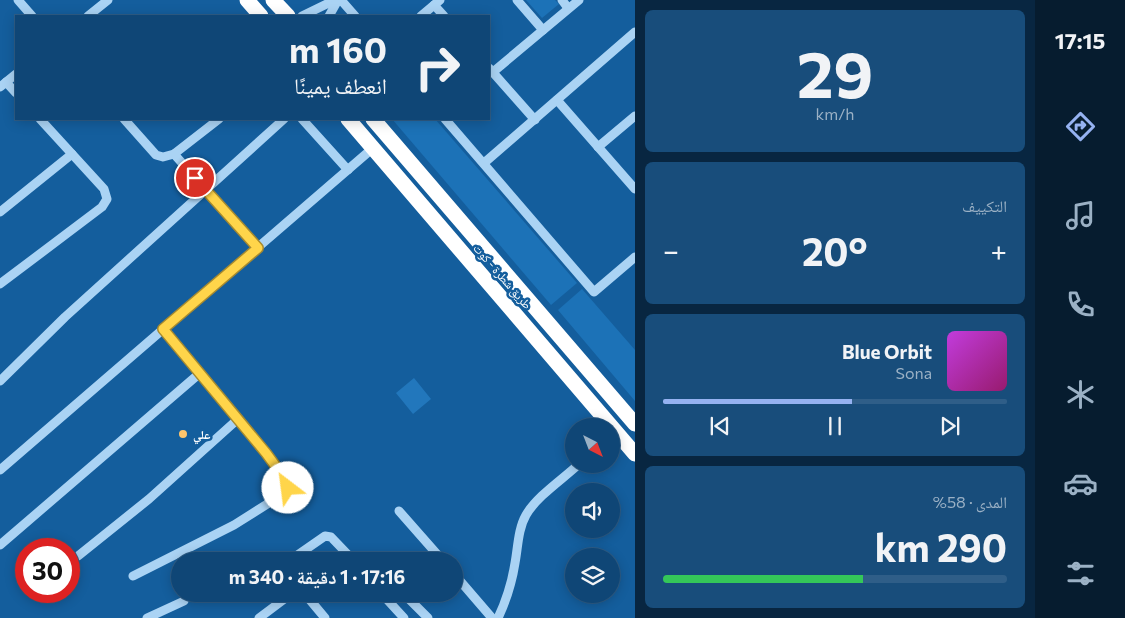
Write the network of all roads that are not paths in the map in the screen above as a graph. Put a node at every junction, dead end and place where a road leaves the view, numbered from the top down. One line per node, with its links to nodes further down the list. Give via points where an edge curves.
1 (18, 0): 11 (street)
2 (108, 0): 12 (street)
3 (247, 0): 13 (highway)
4 (273, 0): 14 (highway)
5 (338, 0): 15 (street); 16 (street); 17 (street)
6 (517, 0): 20 (street)
7 (562, 0): 10 (street)
8 (579, 0): 10 (street)
9 (437, 3): 18 (street); 19 (street)
10 (568, 8): 20 (street)
11 (31, 15)
12 (89, 15)
13 (260, 15)
14 (287, 15)
15 (304, 15)
16 (330, 15)
17 (354, 15)
18 (422, 15)
19 (443, 15)
20 (543, 30): 22 (street)
21 (635, 32): 26 (street)
22 (491, 70): 36 (street)
23 (15, 75): 24 (street)
24 (3, 84): 25 (street)
25 (15, 92)
26 (558, 100): 36 (street); 37 (street)
27 (635, 116): 37 (street)
28 (41, 120): 40 (street)
29 (125, 120): 41 (street, via 156,155)
30 (217, 120): 41 (street)
31 (283, 120): 45 (street)
32 (303, 120): 44 (street)
33 (349, 120): 38 (highway, طريق شطرة - كوت)
34 (374, 120): 39 (highway, طريق شطرة - كوت)
35 (446, 120): 42 (street)
36 (534, 120): 42 (street)
37 (598, 147): 46 (street)
38 (373, 148): 43 (highway, طريق شطرة - كوت); 44 (street)
39 (401, 152): 43 (highway); 56 (highway, طريق شطرة - كوت)
40 (72, 154): 47 (street); 50 (street, via 104,189 107,199 102,207)
41 (174, 154): 45 (street)
42 (484, 163): 49 (street, via 594,292)
43 (386, 164): 54 (highway, طريق شطرة - كوت)
44 (348, 170): 48 (street)
45 (206, 189): 48 (street); 53 (street)
46 (635, 189)
47 (0, 212)
48 (258, 248): 51 (street)
49 (635, 256)
50 (0, 284)
51 (163, 329): 52 (street); 59 (street)
52 (200, 373): 55 (street); 62 (street)
53 (0, 381)
54 (603, 418)
55 (238, 419): 66 (street, via 149,499); 67 (street, via 288,483 287,491 234,525)
56 (635, 424)
57 (620, 438): 58 (highway, طريق شطرة - كوت)
58 (635, 454)
59 (0, 470)
60 (569, 473): 80 (street, via 526,515 505,604)
61 (399, 511): 65 (street)
62 (0, 545)
63 (302, 552): 64 (street, via 325,536 331,537)
64 (345, 552)
65 (435, 552)
66 (80, 554)
67 (133, 576)
68 (463, 585): 79 (street)
69 (182, 602): 74 (street)
70 (280, 602): 75 (street)
71 (312, 602): 76 (street)
72 (389, 602): 77 (street)
73 (412, 602): 78 (street)
74 (147, 618)
75 (259, 618)
76 (325, 618)
77 (404, 618)
78 (428, 618)
79 (492, 618)
80 (498, 618)

